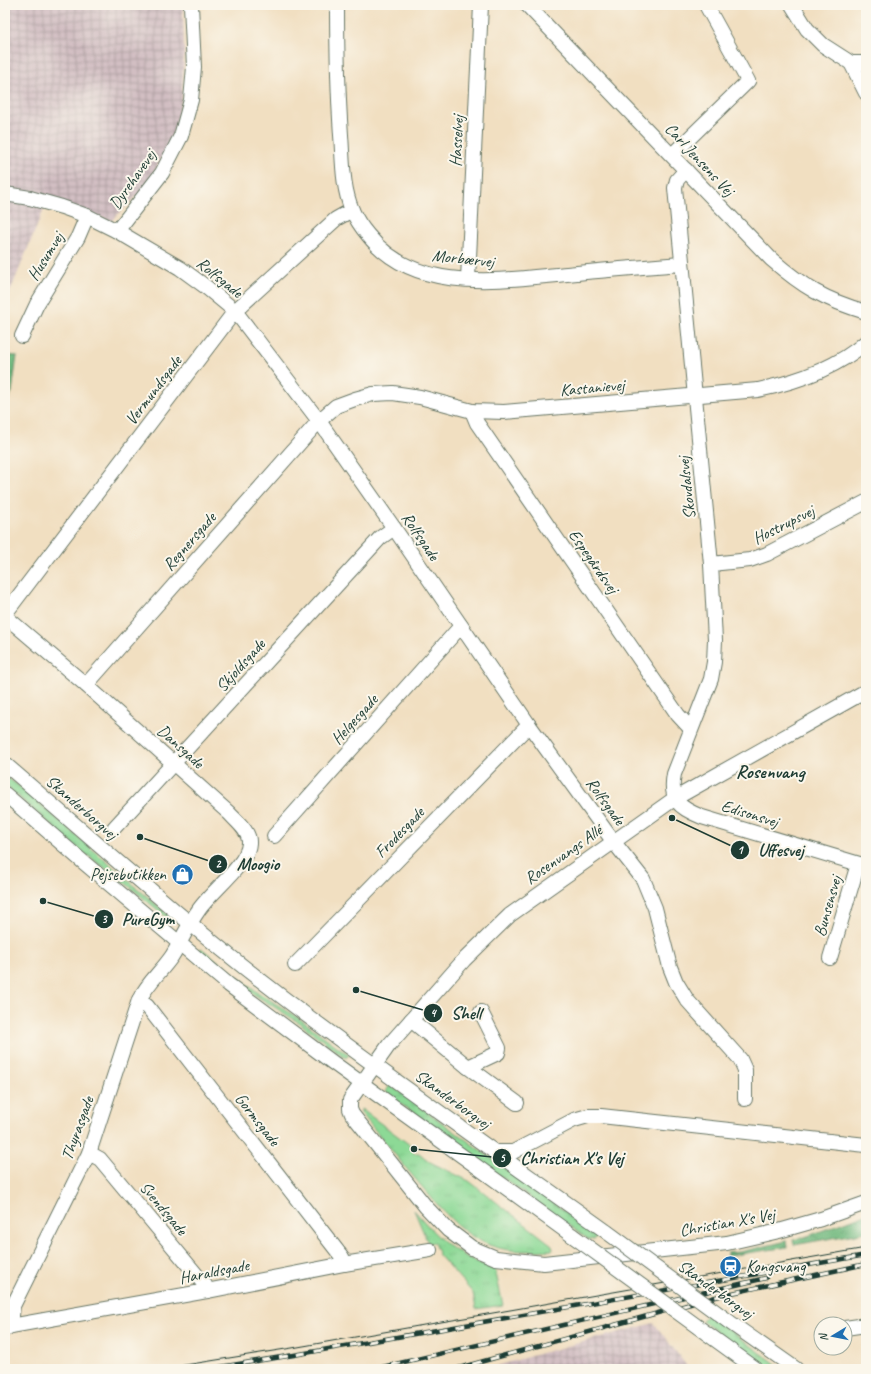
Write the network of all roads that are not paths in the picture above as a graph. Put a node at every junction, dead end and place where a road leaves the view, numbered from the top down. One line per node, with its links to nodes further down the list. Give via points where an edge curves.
1 (191, 5): 15 (street, Dyrehavevej, via 194,67 191,100 180,136 162,173)
2 (337, 5): 13 (street, Morbærvej, via 338,91 343,170)
3 (481, 5): 17 (street, Hasselvej)
4 (527, 5): 10 (street, Carl Jensens Vej)
5 (706, 5): 10 (street, via 748,81)
6 (792, 5): 7 (street, via 807,29 823,45)
7 (851, 63): 8 (street); 9 (street)
8 (866, 63)
9 (866, 93)
10 (672, 155): 11 (street, Carl Jensens Vej)
11 (686, 170): 16 (street, Skovdalsvej, via 675,188); 19 (street, Carl Jensens Vej, via 791,277 826,298)
12 (5, 194): 14 (street, Rolfsgade, via 36,199)
13 (352, 210): 17 (street, Morbærvej, via 375,244 400,262 421,272); 18 (street, Vermundsgade, via 336,219)
14 (87, 216): 15 (street, Rolfsgade); 20 (street, Husumvej, via 78,236 37,304)
15 (117, 231): 18 (street, Rolfsgade, via 180,268)
16 (681, 264): 17 (street, Morbærvej, via 500,280); 22 (street, Skovdalsvej)
17 (468, 280)
18 (235, 311): 24 (street, Rolfsgade); 28 (street, Vermundsgade)
19 (866, 312)
20 (22, 336)
21 (866, 342): 22 (street, Kastanievej, via 832,365 783,385)
22 (695, 396): 23 (street, Kastanievej, via 504,412); 27 (street, Skovdalsvej)
23 (472, 411): 24 (street, Kastanievej, via 420,396 373,394 336,406); 33 (street, Espegårdsvej, via 477,423 673,708)
24 (318, 421): 26 (street, Rolfsgade); 30 (street, Regnersgade)
25 (866, 502): 27 (street, Hostrupsvej, via 767,554 750,560)
26 (394, 528): 29 (street, Rolfsgade); 34 (street, Skjoldsgade, via 380,538)
27 (711, 564): 33 (street, Skovdalsvej, via 716,640 714,662 711,679)
28 (5, 615): 30 (street, Dansgade)
29 (461, 626): 32 (street, Rolfsgade); 39 (street, Helgesgade)
30 (86, 685): 34 (street, Dansgade)
31 (866, 691): 37 (street, Rosenvangs Allé)
32 (528, 725): 40 (street, Rolfsgade); 45 (street, Frodesgade)
33 (691, 729): 37 (street, Skovdalsvej, via 674,774)
34 (174, 763): 38 (street, Skjoldsgade); 42 (street, Dansgade, via 242,826 249,843 242,860 198,910)
35 (5, 764): 42 (street, Skanderborgvej)
36 (5, 794): 43 (street)
37 (674, 799): 40 (street, Rosenvangs Allé); 41 (street, Edisonsvej, via 687,811 702,817)
38 (114, 828)
39 (274, 836)
40 (613, 841): 48 (street, Rosenvangs Allé, via 510,914 464,960); 52 (street, Rolfsgade, via 644,879 650,892 670,967 680,988 687,1000 740,1060 745,1070)
41 (862, 865): 44 (street, Bunsensvej)
42 (191, 924): 43 (street); 49 (street, Skanderborgvej, via 281,996)
43 (179, 944): 46 (street, Thyrasgade); 51 (street, via 229,985)
44 (830, 958)
45 (295, 965)
46 (139, 1000): 56 (street, Thyrasgade); 59 (street, Gormsgade, via 147,1006 318,1226 342,1257)
47 (481, 1012): 50 (street, via 499,1048 498,1053)
48 (411, 1020): 49 (street, Rosenvangs Allé); 50 (street)
49 (375, 1065): 51 (street, Christian X's Vej); 55 (street, Skanderborgvej)
50 (468, 1067): 53 (street)
51 (362, 1084): 57 (street, Christian X's Vej, via 350,1100 352,1114 426,1207 448,1230 472,1248 496,1258 544,1263 728,1243 821,1219); 64 (street, bridge)
52 (745, 1099)
53 (517, 1103)
54 (866, 1145): 55 (street, via 601,1116 574,1120 513,1152)
55 (494, 1152): 65 (street, Skanderborgvej, bridge)
56 (89, 1153): 60 (street, Svendsgade, via 100,1159 206,1285); 63 (street, Thyrasgade, via 14,1306)
57 (866, 1203)
58 (430, 1250): 59 (street, Haraldsgade)
59 (344, 1264): 60 (street, Haraldsgade)
60 (208, 1291): 63 (street, Haraldsgade)
61 (866, 1325): 62 (street)
62 (853, 1327)
63 (8, 1328)
64 (756, 1369)
65 (796, 1369)

